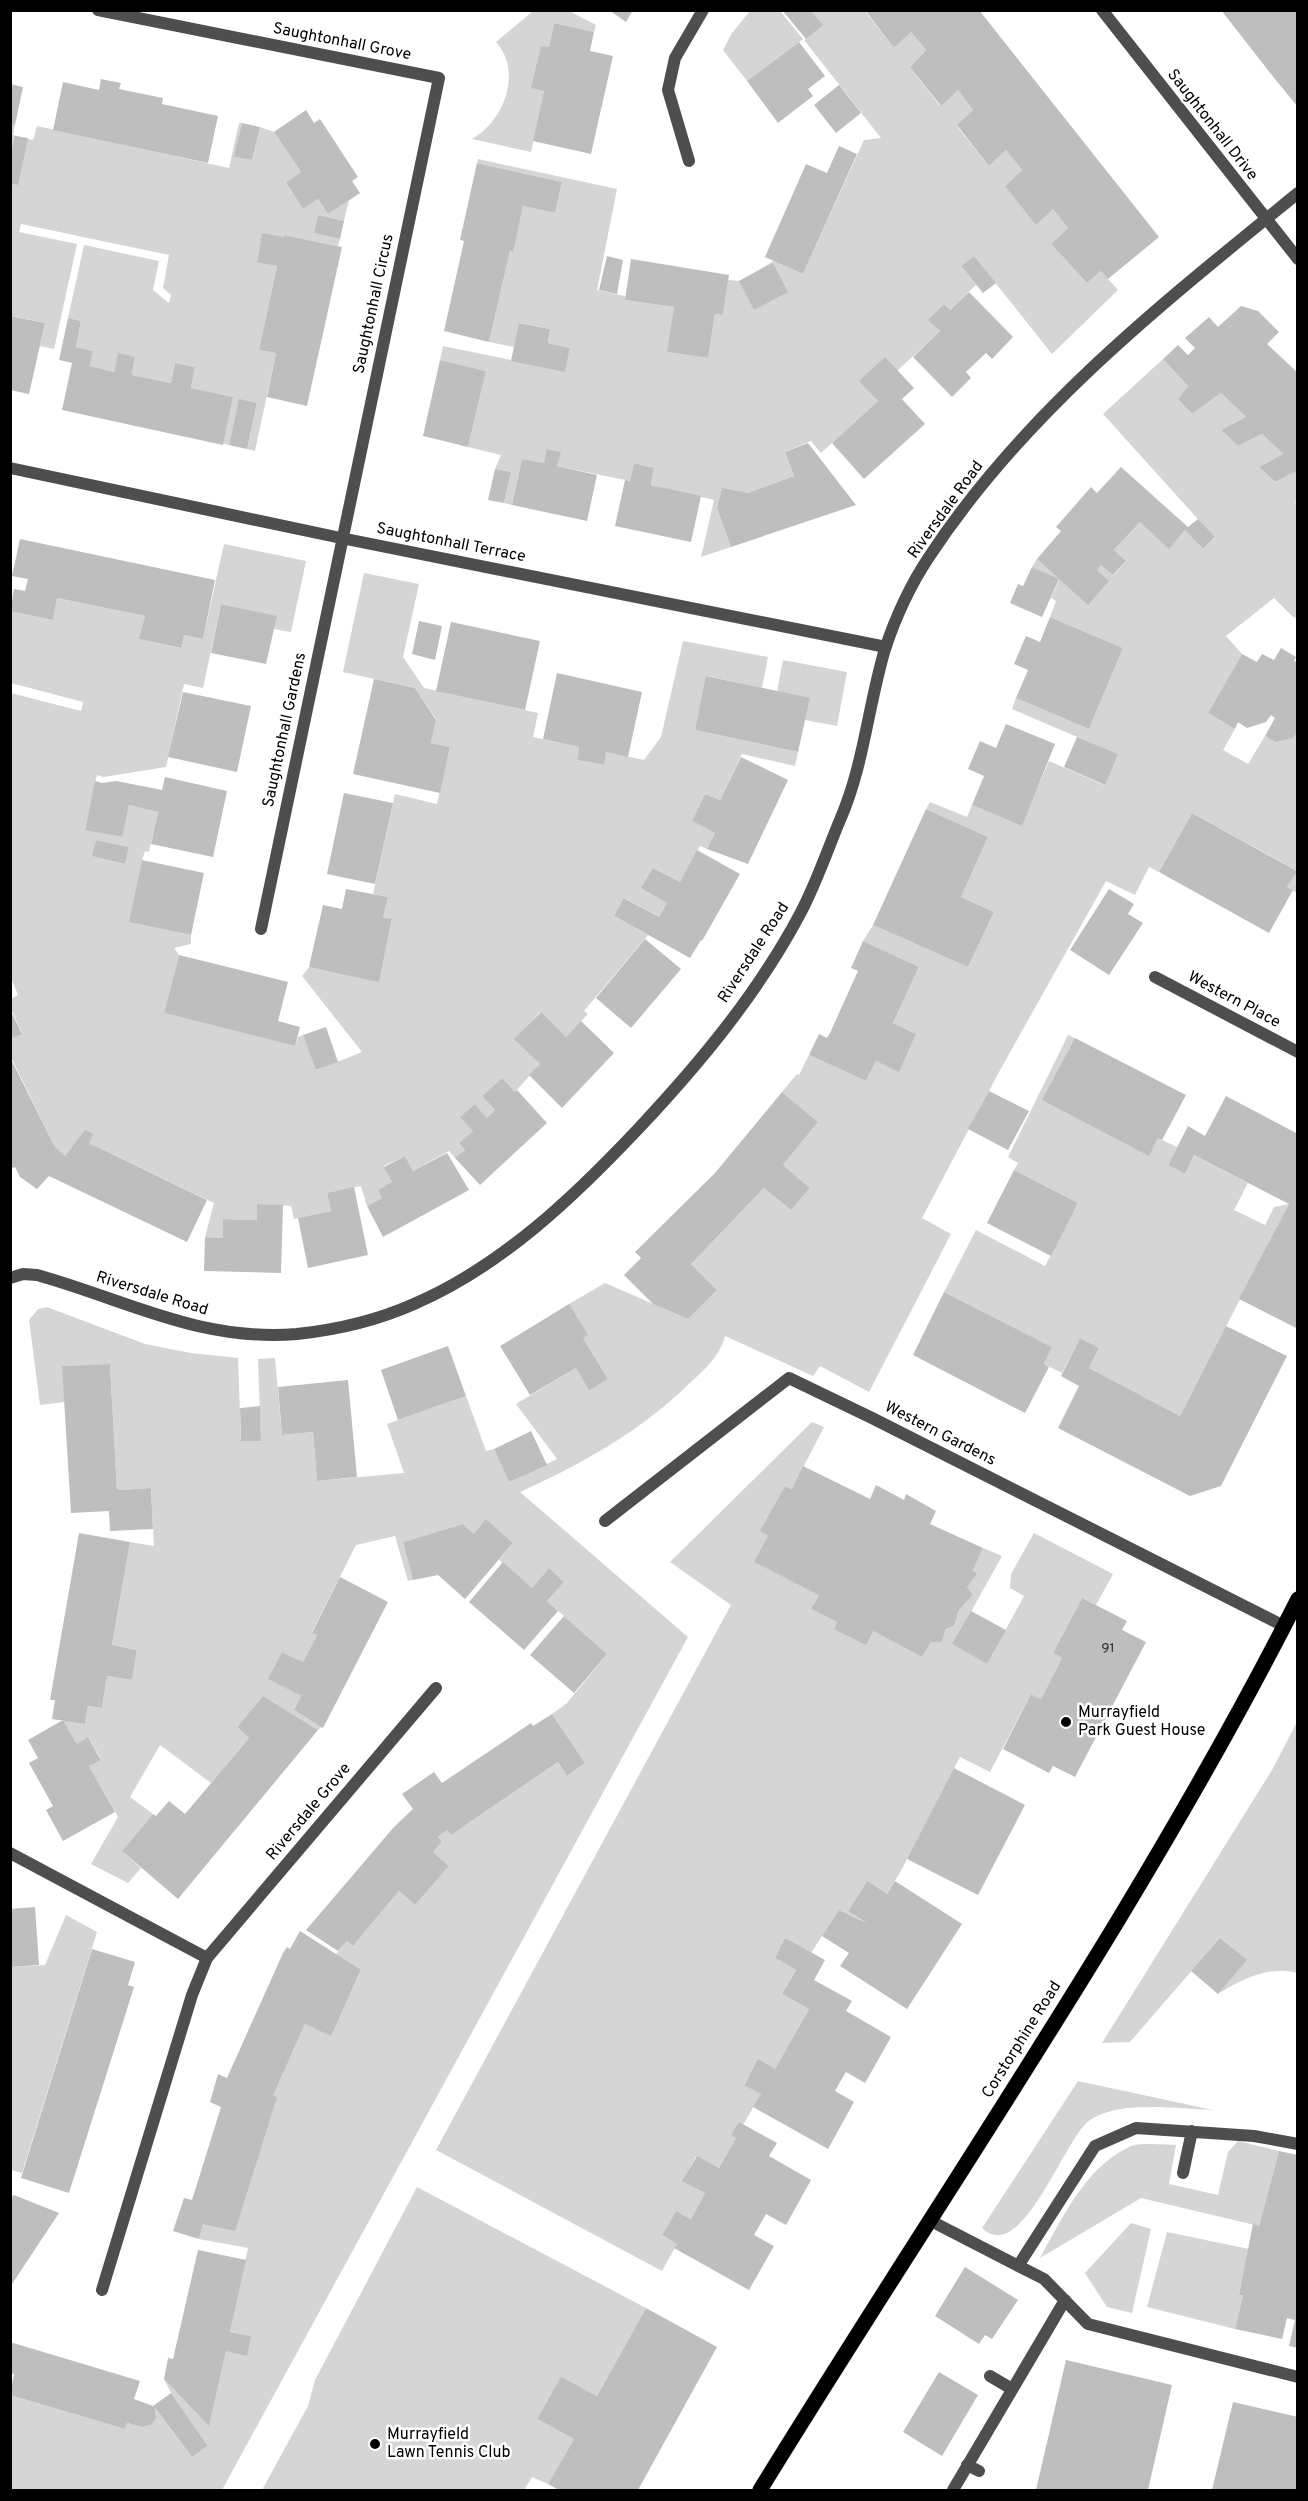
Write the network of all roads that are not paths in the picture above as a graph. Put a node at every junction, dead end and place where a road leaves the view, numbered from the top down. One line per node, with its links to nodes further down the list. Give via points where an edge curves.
1 (98, 10): 4 (street, Saughtonhall Grove)
2 (703, 10): 5 (street, via 675,58 668,90)
3 (1102, 10): 7 (street, Saughtonhall Drive)
4 (439, 78): 10 (street, Saughtonhall Circus)
5 (689, 161)
6 (1298, 193): 7 (street, Riversdale Road)
7 (1265, 220): 8 (street, Saughtonhall Drive); 11 (street, Riversdale Road, via 1157,308 1077,382 988,477 927,559)
8 (1298, 259)
9 (10, 468): 10 (street, Saughtonhall Terrace)
10 (341, 537): 11 (street, Saughtonhall Terrace); 12 (street, Saughtonhall Gardens)
11 (886, 647): 15 (street, Riversdale Road, via 852,793 801,912 750,994 684,1079 611,1157 532,1232 470,1274 413,1305 358,1322 297,1334 235,1334 185,1325 36,1275)
12 (261, 928)
13 (1155, 977): 14 (street, Western Place)
14 (1298, 1052)
15 (10, 1278)
16 (605, 1521): 18 (street, Western Gardens, via 789,1378)
17 (1298, 1599): 18 (main road, Corstorphine Road)
18 (1284, 1626): 25 (main road, Corstorphine Road, via 1215,1755 1131,1898)
19 (436, 1688): 21 (street, Riversdale Grove)
20 (10, 1853): 21 (street)
21 (207, 1958): 27 (street, Riversdale Grove, via 192,1995)
22 (1191, 2131): 23 (street); 24 (street); 26 (street, via 1136,2128 1095,2146)
23 (1298, 2144)
24 (1183, 2173)
25 (929, 2220): 26 (street); 32 (main road, Corstorphine Road)
26 (1018, 2266): 28 (street, via 1044,2279)
27 (102, 2290)
28 (1065, 2300): 30 (street, via 1089,2324); 31 (street)
29 (990, 2376): 31 (street)
30 (1298, 2377)
31 (1012, 2389): 33 (street, via 973,2468)
32 (760, 2490)
33 (953, 2490)

